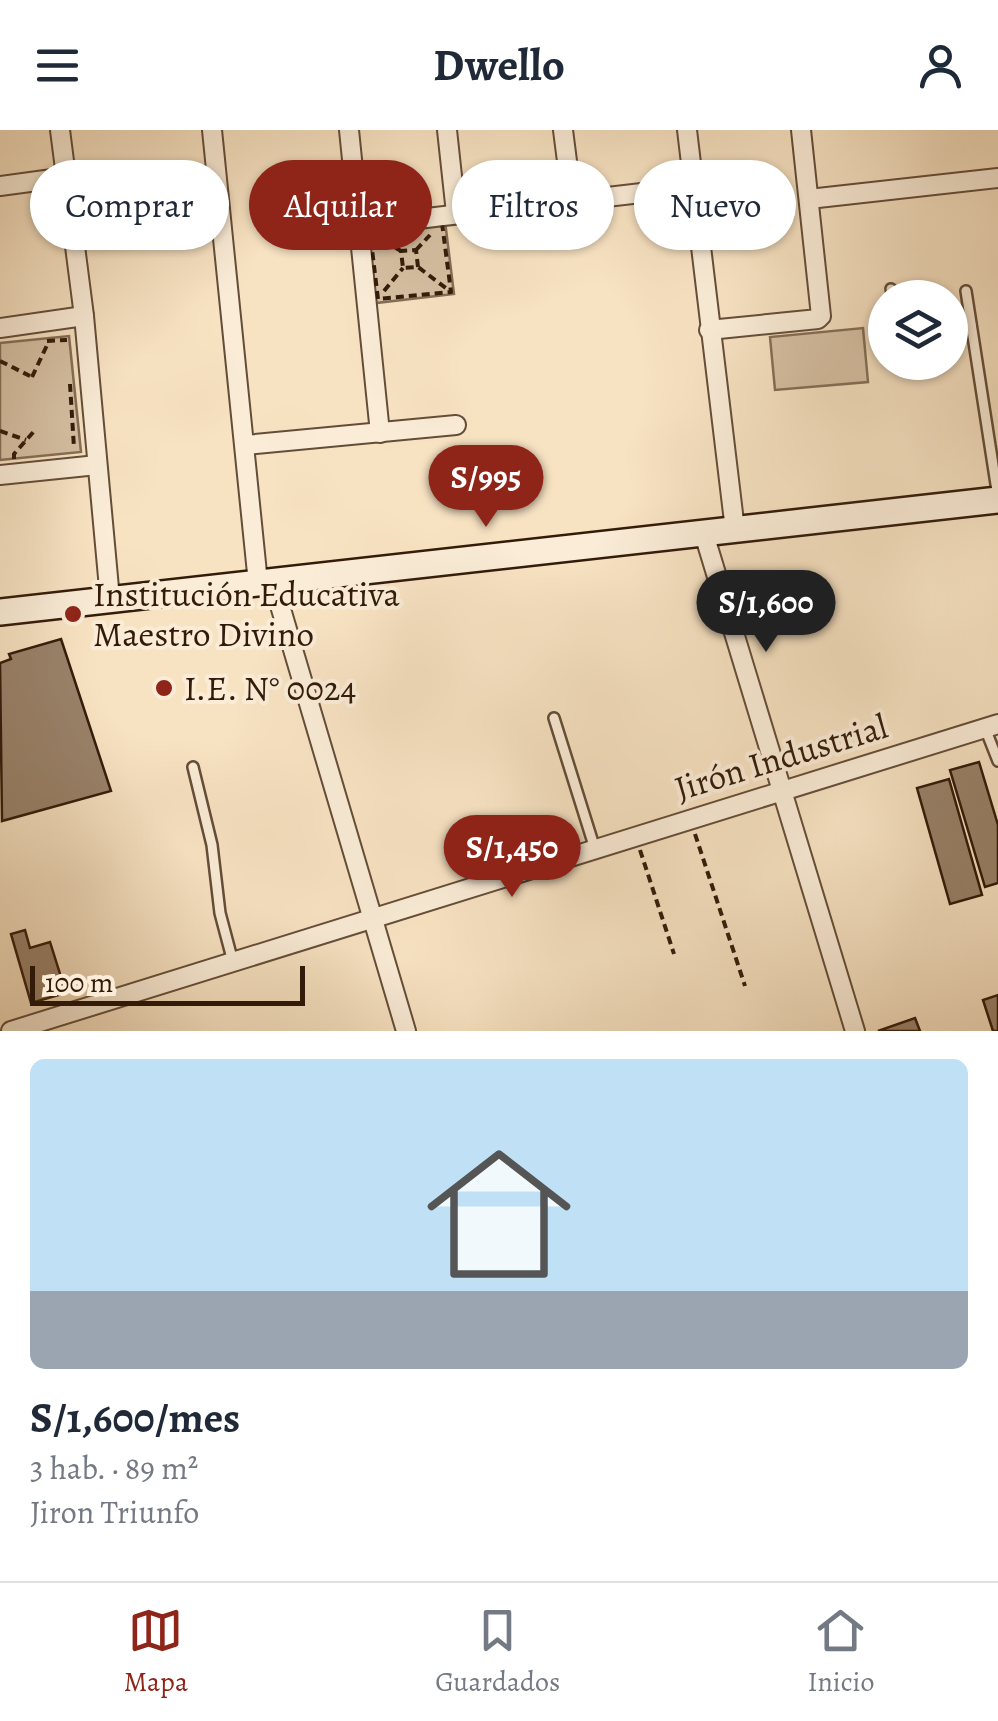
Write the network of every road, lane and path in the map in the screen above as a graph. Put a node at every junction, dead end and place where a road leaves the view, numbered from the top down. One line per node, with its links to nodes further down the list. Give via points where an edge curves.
1 (60, 130): 8 (street)
2 (212, 130): 41 (street)
3 (349, 130): 9 (street)
4 (447, 130): 12 (street)
5 (563, 130): 10 (street)
6 (686, 130): 11 (street)
7 (801, 130): 16 (street)
8 (64, 160)
9 (352, 160)
10 (567, 160)
11 (690, 160)
12 (452, 176)
13 (998, 178): 16 (street)
14 (30, 182): 15 (street)
15 (0, 186)
16 (809, 200): 30 (street, via 821,316)
17 (76, 250): 25 (street)
18 (361, 250): 39 (street)
19 (700, 250): 30 (street)
20 (418, 267): 21 (path); 21 (path, via 416,250 402,251); 22 (path)
21 (403, 268): 23 (path)
22 (451, 292): 23 (path); 23 (path, via 442,223 370,233)
23 (378, 299)
24 (968, 305): 27 (lane)
25 (84, 316): 26 (street); 46 (street)
26 (49, 321): 29 (street); 32 (path)
27 (971, 324): 28 (lane); 48 (lane)
28 (968, 325)
29 (0, 328)
30 (709, 330): 49 (street)
31 (67, 339): 32 (path)
32 (49, 341): 33 (path); 34 (path, via 31,376)
33 (33, 342)
34 (0, 361)
35 (70, 376): 42 (path, via 76,448)
36 (456, 424): 39 (street)
37 (36, 429): 40 (path)
38 (0, 431): 40 (path)
39 (380, 433): 41 (street)
40 (26, 440): 44 (path)
41 (245, 445): 51 (street)
42 (60, 450)
43 (29, 452): 44 (path)
44 (14, 454): 45 (path); 47 (path)
45 (0, 455)
46 (97, 465): 47 (street); 52 (street)
47 (7, 474)
48 (998, 500): 49 (street)
49 (734, 530): 50 (street)
50 (704, 534): 51 (street); 58 (street)
51 (266, 582): 52 (street); 62 (street)
52 (110, 599): 53 (street)
53 (0, 612)
54 (554, 718): 61 (lane)
55 (992, 726): 56 (lane); 58 (street, Jirón Industrial)
56 (998, 761)
57 (193, 767): 64 (lane)
58 (783, 790): 59 (street, Jirón Industrial); 68 (street)
59 (690, 819): 60 (street, Jirón Industrial); 65 (path)
60 (636, 836): 61 (street, Jirón Industrial); 63 (path)
61 (595, 849): 62 (street, Jirón Industrial)
62 (371, 919): 64 (street, Jirón Industrial); 67 (street)
63 (674, 954)
64 (233, 962): 66 (street, Jirón Industrial)
65 (745, 986)
66 (12, 1031)
67 (406, 1031)
68 (855, 1031)

